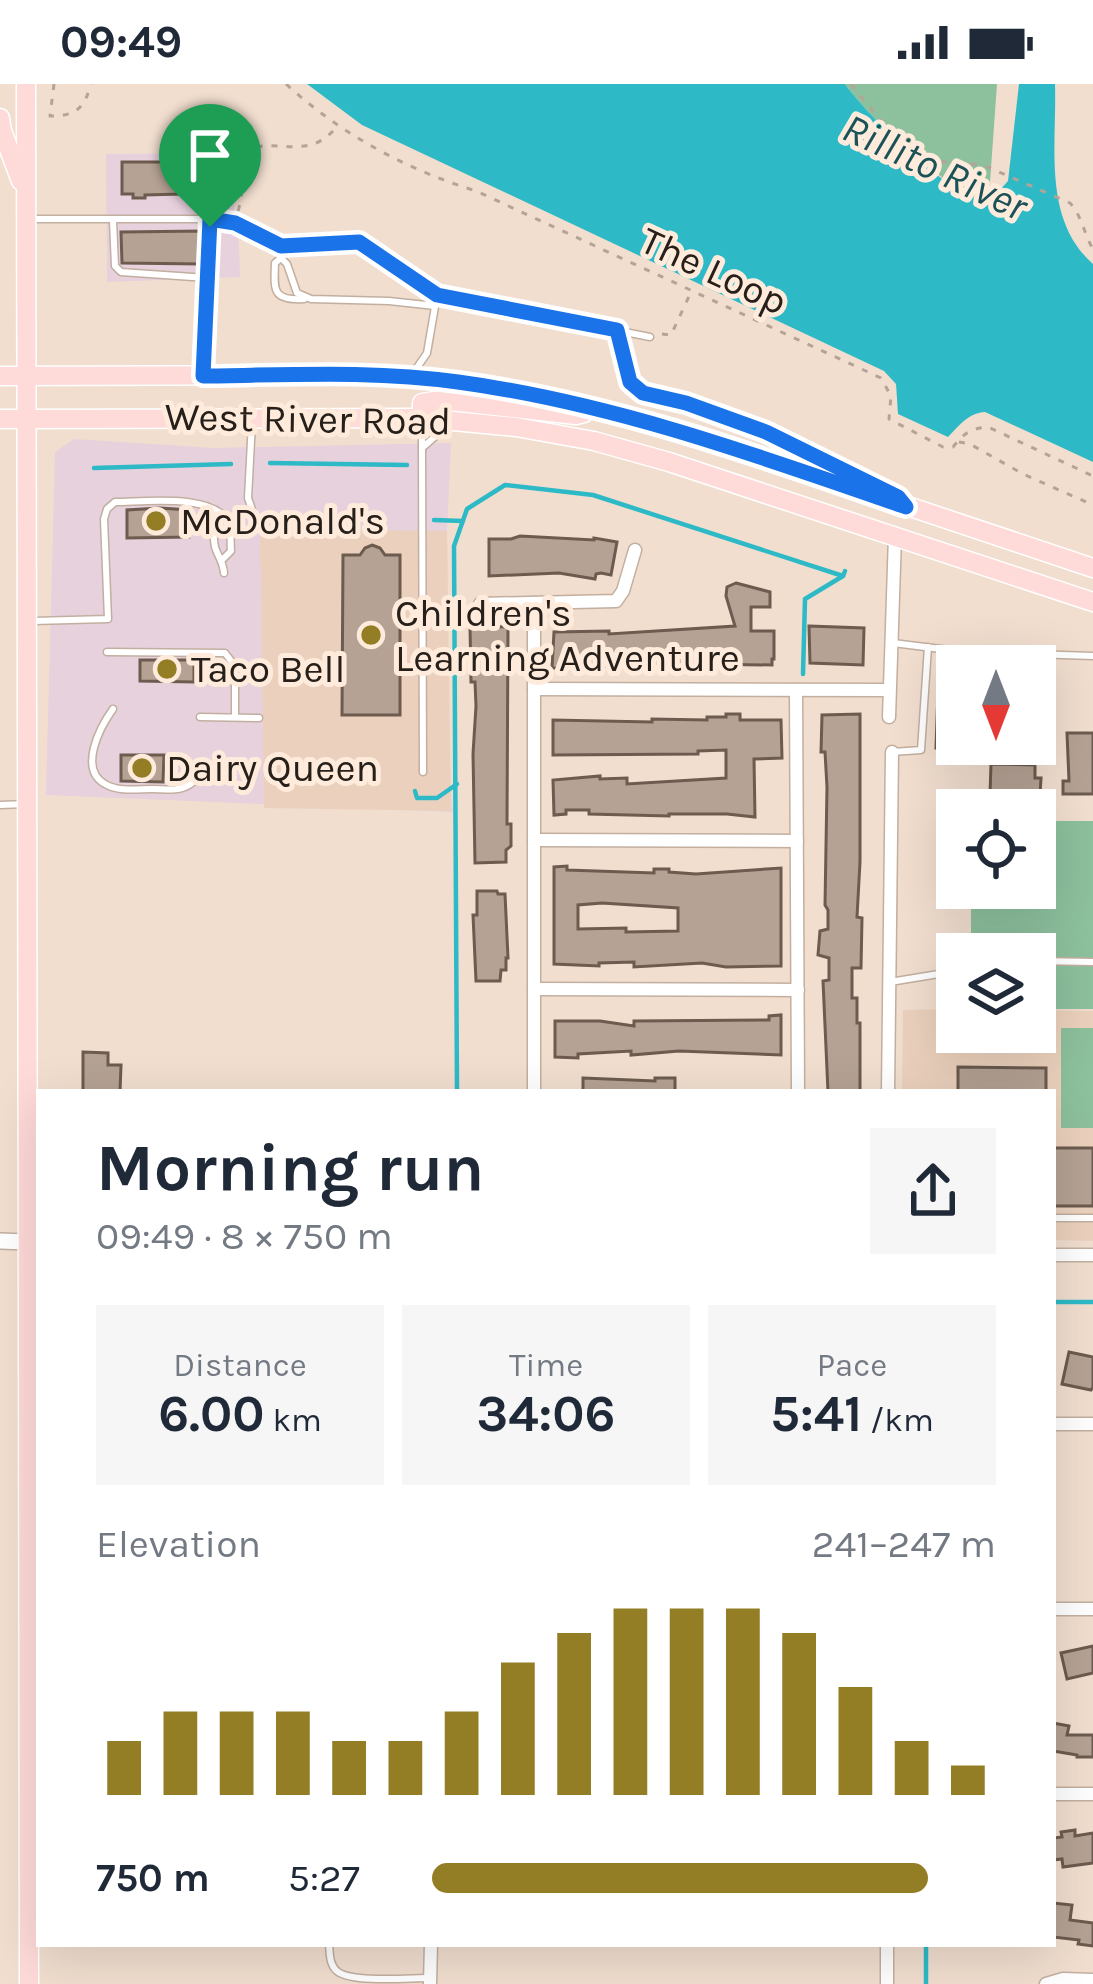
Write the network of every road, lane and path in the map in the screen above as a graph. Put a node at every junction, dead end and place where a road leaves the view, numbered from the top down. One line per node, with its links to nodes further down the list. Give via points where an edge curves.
1 (26, 84): 8 (main road)
2 (55, 84): 3 (path, via 50,116 86,103)
3 (91, 84)
4 (286, 84): 7 (path, The Loop)
5 (850, 84): 14 (path, via 879,119 931,157 983,165 1062,199 1076,209)
6 (0, 118): 8 (main road)
7 (338, 124): 12 (path, via 313,146 249,147 240,155 244,184); 17 (path, The Loop, via 412,168)
8 (25, 190): 9 (main road)
9 (25, 218): 11 (lane); 24 (main road)
10 (210, 219): 11 (lane); 12 (lane); 16 (lane)
11 (113, 220): 16 (lane, via 121,272)
12 (235, 223): 13 (lane)
13 (281, 246): 15 (lane); 18 (lane, via 359,242)
14 (1093, 249)
15 (281, 258): 19 (lane, via 297,293); 19 (lane, via 274,263 279,296)
16 (207, 278): 25 (lane)
17 (692, 291): 22 (path, via 671,335); 33 (path, The Loop, via 881,378 891,396 889,419 944,447)
18 (437, 295): 20 (lane); 21 (lane)
19 (311, 299): 20 (lane)
20 (435, 306): 26 (lane, via 427,353)
21 (617, 330): 22 (lane); 38 (lane, via 630,382 643,393 766,432)
22 (650, 337)
23 (0, 376): 24 (main road, West River Road)
24 (27, 376): 25 (main road, West River Road); 31 (main road)
25 (203, 376): 26 (main road, West River Road)
26 (410, 377): 27 (main road, West River Road)
27 (601, 410): 29 (main road, via 576,415 441,400 422,404); 38 (main road, West River Road)
28 (253, 418): 29 (main road, West River Road); 31 (main road, West River Road); 39 (lane, via 248,498)
29 (422, 418): 32 (main road, West River Road); 34 (lane)
30 (0, 419): 31 (main road, West River Road)
31 (27, 419): 48 (main road)
32 (461, 420): 34 (lane); 40 (main road, West River Road, via 594,441)
33 (957, 442): 35 (path, The Loop, via 988,428); 37 (path)
34 (422, 448): 63 (lane)
35 (1093, 476)
36 (207, 504): 42 (lane); 42 (lane, via 230,526 231,551); 48 (lane, via 116,502 104,519 108,619)
37 (1093, 505)
38 (906, 507): 40 (lane); 43 (main road, West River Road)
39 (257, 524)
40 (895, 536): 45 (main road, West River Road); 49 (street)
41 (635, 550): 46 (street, via 616,601)
42 (223, 559): 44 (lane)
43 (1093, 568)
44 (224, 573)
45 (1093, 602)
46 (534, 603): 47 (street); 53 (street)
47 (480, 604)
48 (27, 621): 64 (main road)
49 (890, 643): 50 (lane); 55 (street)
50 (928, 647): 52 (lane); 61 (lane, via 921,750)
51 (107, 652): 58 (lane, via 225,653 236,666)
52 (1093, 656)
53 (534, 689): 54 (street); 66 (street)
54 (796, 690): 55 (street); 67 (street)
55 (889, 690): 59 (street)
56 (113, 709): 62 (lane, via 94,750 102,783 182,789)
57 (200, 717): 58 (lane)
58 (235, 717): 60 (lane)
59 (889, 717)
60 (260, 718)
61 (892, 752): 71 (street)
62 (208, 764)
63 (423, 772)
64 (27, 804): 65 (lane); 77 (main road)
65 (0, 805)
66 (534, 840): 67 (street); 72 (street)
67 (797, 842): 73 (street)
68 (1056, 961): 69 (lane)
69 (1093, 962)
70 (936, 974): 71 (lane)
71 (890, 982): 76 (street)
72 (534, 989): 73 (street); 74 (street)
73 (798, 990): 75 (street)
74 (534, 1089)
75 (798, 1089)
76 (888, 1089)
77 (33, 1183): 81 (main road)
78 (1056, 1218): 79 (lane)
79 (1093, 1218)
80 (0, 1241): 81 (street)
81 (33, 1242): 84 (main road)
82 (1056, 1255): 83 (street)
83 (1093, 1255)
84 (33, 1344): 87 (main road)
85 (1056, 1424): 86 (street)
86 (1093, 1424)
87 (33, 1462): 88 (main road)
88 (33, 1498): 89 (main road)
89 (33, 1599): 92 (main road)
90 (1056, 1609): 91 (street)
91 (1093, 1610)
92 (34, 1774): 100 (main road)
93 (1056, 1794): 94 (street)
94 (1093, 1794)
95 (329, 1947): 99 (lane, via 339,1973)
96 (430, 1947): 99 (street)
97 (887, 1947): 101 (street)
98 (1093, 1980): 102 (street)
99 (430, 1981)
100 (29, 1984)
101 (887, 1984)
102 (1046, 1984)

